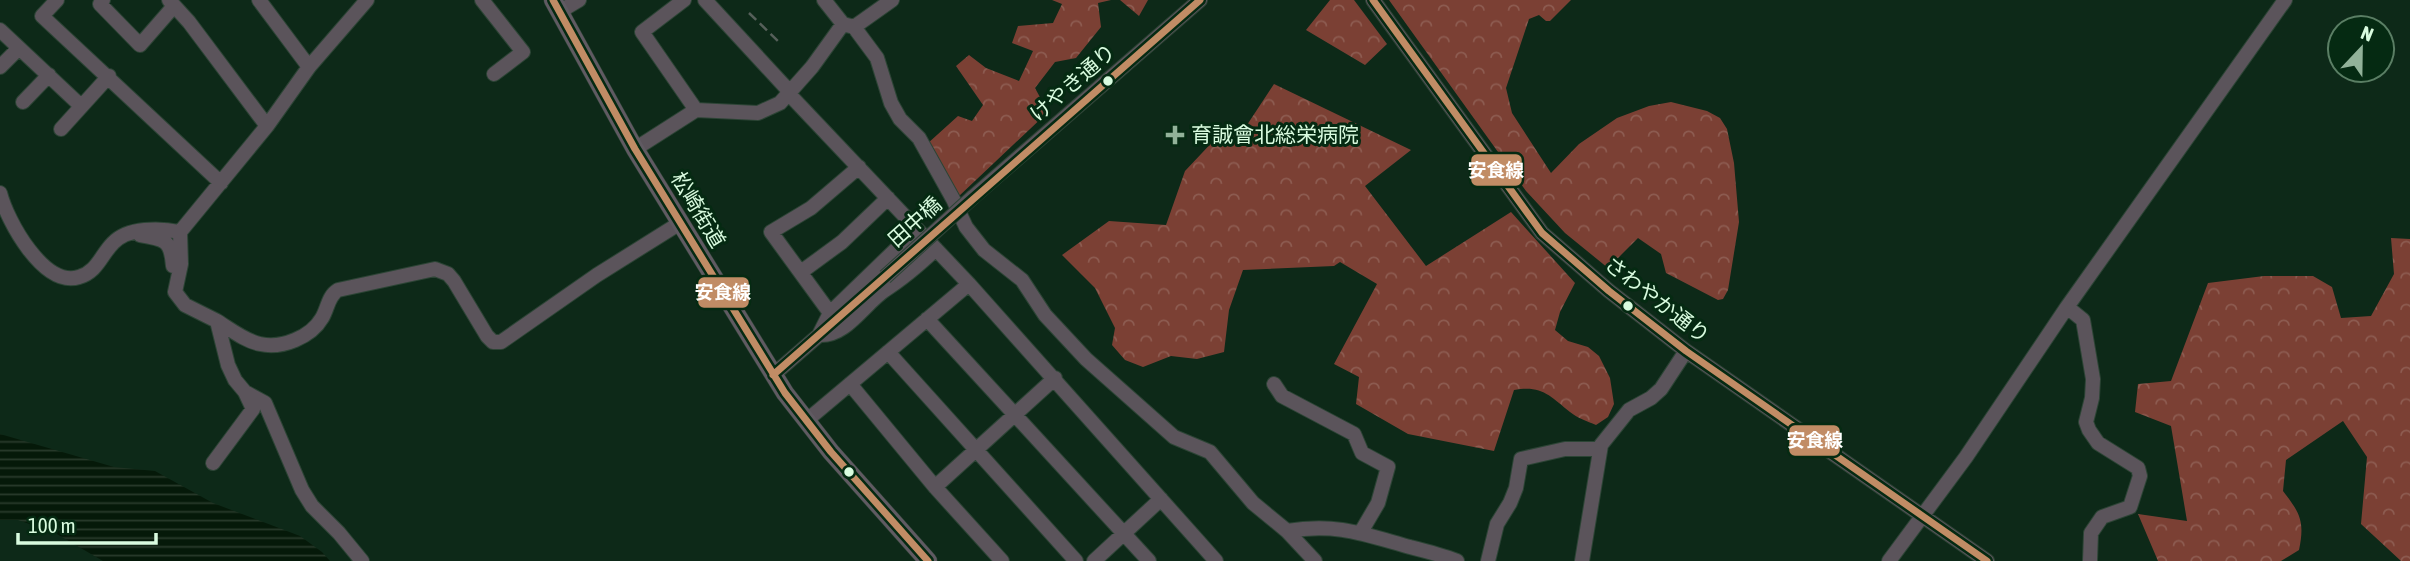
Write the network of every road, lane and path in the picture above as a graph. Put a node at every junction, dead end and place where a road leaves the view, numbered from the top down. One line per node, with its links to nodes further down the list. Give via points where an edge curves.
1 (57, 0): 23 (street, via 42,16)
2 (103, 0): 14 (street, via 100,4 140,45)
3 (259, 0): 20 (street)
4 (367, 0): 20 (street)
5 (482, 0): 21 (street, via 523,52)
6 (579, 0): 15 (street)
7 (684, 0): 27 (street, via 642,32)
8 (705, 0): 24 (street)
9 (824, 0): 16 (street)
10 (892, 0): 16 (street)
11 (1200, 0): 34 (street, けやき通り)
12 (1373, 0): 49 (street, さわやか通り, via 1542,233)
13 (2285, 0): 44 (street)
14 (171, 3): 28 (street)
15 (556, 6): 30 (main road, 松崎街道)
16 (848, 26): 24 (street); 66 (street, via 877,58 900,120 919,138 966,227 984,250 1023,280 1045,315 1086,359 1174,437 1210,452 1253,503)
17 (0, 30): 18 (street)
18 (19, 48): 19 (street); 22 (street)
19 (0, 67)
20 (309, 67): 28 (street)
21 (494, 74)
22 (49, 75): 25 (street); 26 (street)
23 (108, 76): 26 (street); 32 (street)
24 (789, 92): 27 (street, via 780,103 758,113); 31 (street)
25 (23, 102)
26 (81, 106): 29 (street)
27 (696, 110): 30 (street)
28 (267, 126): 32 (street)
29 (61, 129)
30 (635, 149): 36 (main road, 松崎街道)
31 (859, 167): 35 (street); 41 (street, via 811,208 771,233)
32 (221, 183): 38 (street)
33 (0, 193): 39 (street, via 16,233 54,274 66,279 90,272 114,242)
34 (974, 197): 48 (street, 田中橋, bridge)
35 (888, 198): 37 (street); 41 (street, via 842,242)
36 (680, 223): 47 (street, via 501,342 487,336 454,281 435,269 338,290 310,332 284,344 258,344); 51 (main road, 松崎街道)
37 (917, 229): 40 (street); 45 (street)
38 (180, 232): 39 (street, via 150,229); 43 (street, via 181,264)
39 (134, 234): 43 (street, via 155,237 171,247)
40 (936, 249): 42 (street); 48 (street, via 844,327 828,336)
41 (801, 272): 45 (street)
42 (969, 284): 46 (street); 52 (street)
43 (175, 292): 47 (street, via 185,305)
44 (2067, 307): 65 (street, via 1966,457); 82 (street, via 2083,320 2093,379 2089,430 2098,443 2138,468 2140,476 2130,508 2102,517 2091,533)
45 (830, 313): 48 (street)
46 (927, 319): 50 (street); 57 (street)
47 (217, 321): 55 (street, via 228,365)
48 (819, 335): 51 (street)
49 (1686, 351): 60 (street, via 1661,389 1629,410); 65 (street, さわやか通り)
50 (888, 352): 53 (street); 61 (street)
51 (773, 375): 59 (main road, 松崎街道)
52 (1055, 379): 57 (street); 64 (street)
53 (850, 384): 59 (street); 63 (street)
54 (1274, 384): 67 (street, via 1282,396 1354,434 1362,453 1388,467 1378,503)
55 (245, 392): 56 (street); 58 (street, via 265,403)
56 (253, 409): 58 (street); 62 (street)
57 (1014, 415): 61 (street); 68 (street)
58 (272, 419): 69 (street, via 307,498)
59 (806, 421): 70 (main road, 松崎街道)
60 (1599, 449): 78 (street, via 1565,449 1521,459 1516,488 1497,524); 79 (street)
61 (975, 450): 63 (street); 72 (street)
62 (213, 463)
63 (935, 487): 71 (street)
64 (1161, 499): 68 (street); 75 (street)
65 (1921, 515): 80 (street); 81 (street, さわやか通り)
66 (1287, 531): 67 (street, via 1325,527); 76 (street)
67 (1361, 532): 77 (street)
68 (1123, 534): 73 (street); 74 (street)
69 (362, 561)
70 (928, 561)
71 (1002, 561)
72 (1076, 561)
73 (1094, 561)
74 (1149, 561)
75 (1216, 561)
76 (1315, 561)
77 (1457, 561)
78 (1488, 561)
79 (1582, 561)
80 (1889, 561)
81 (1987, 561)
82 (2090, 561)

